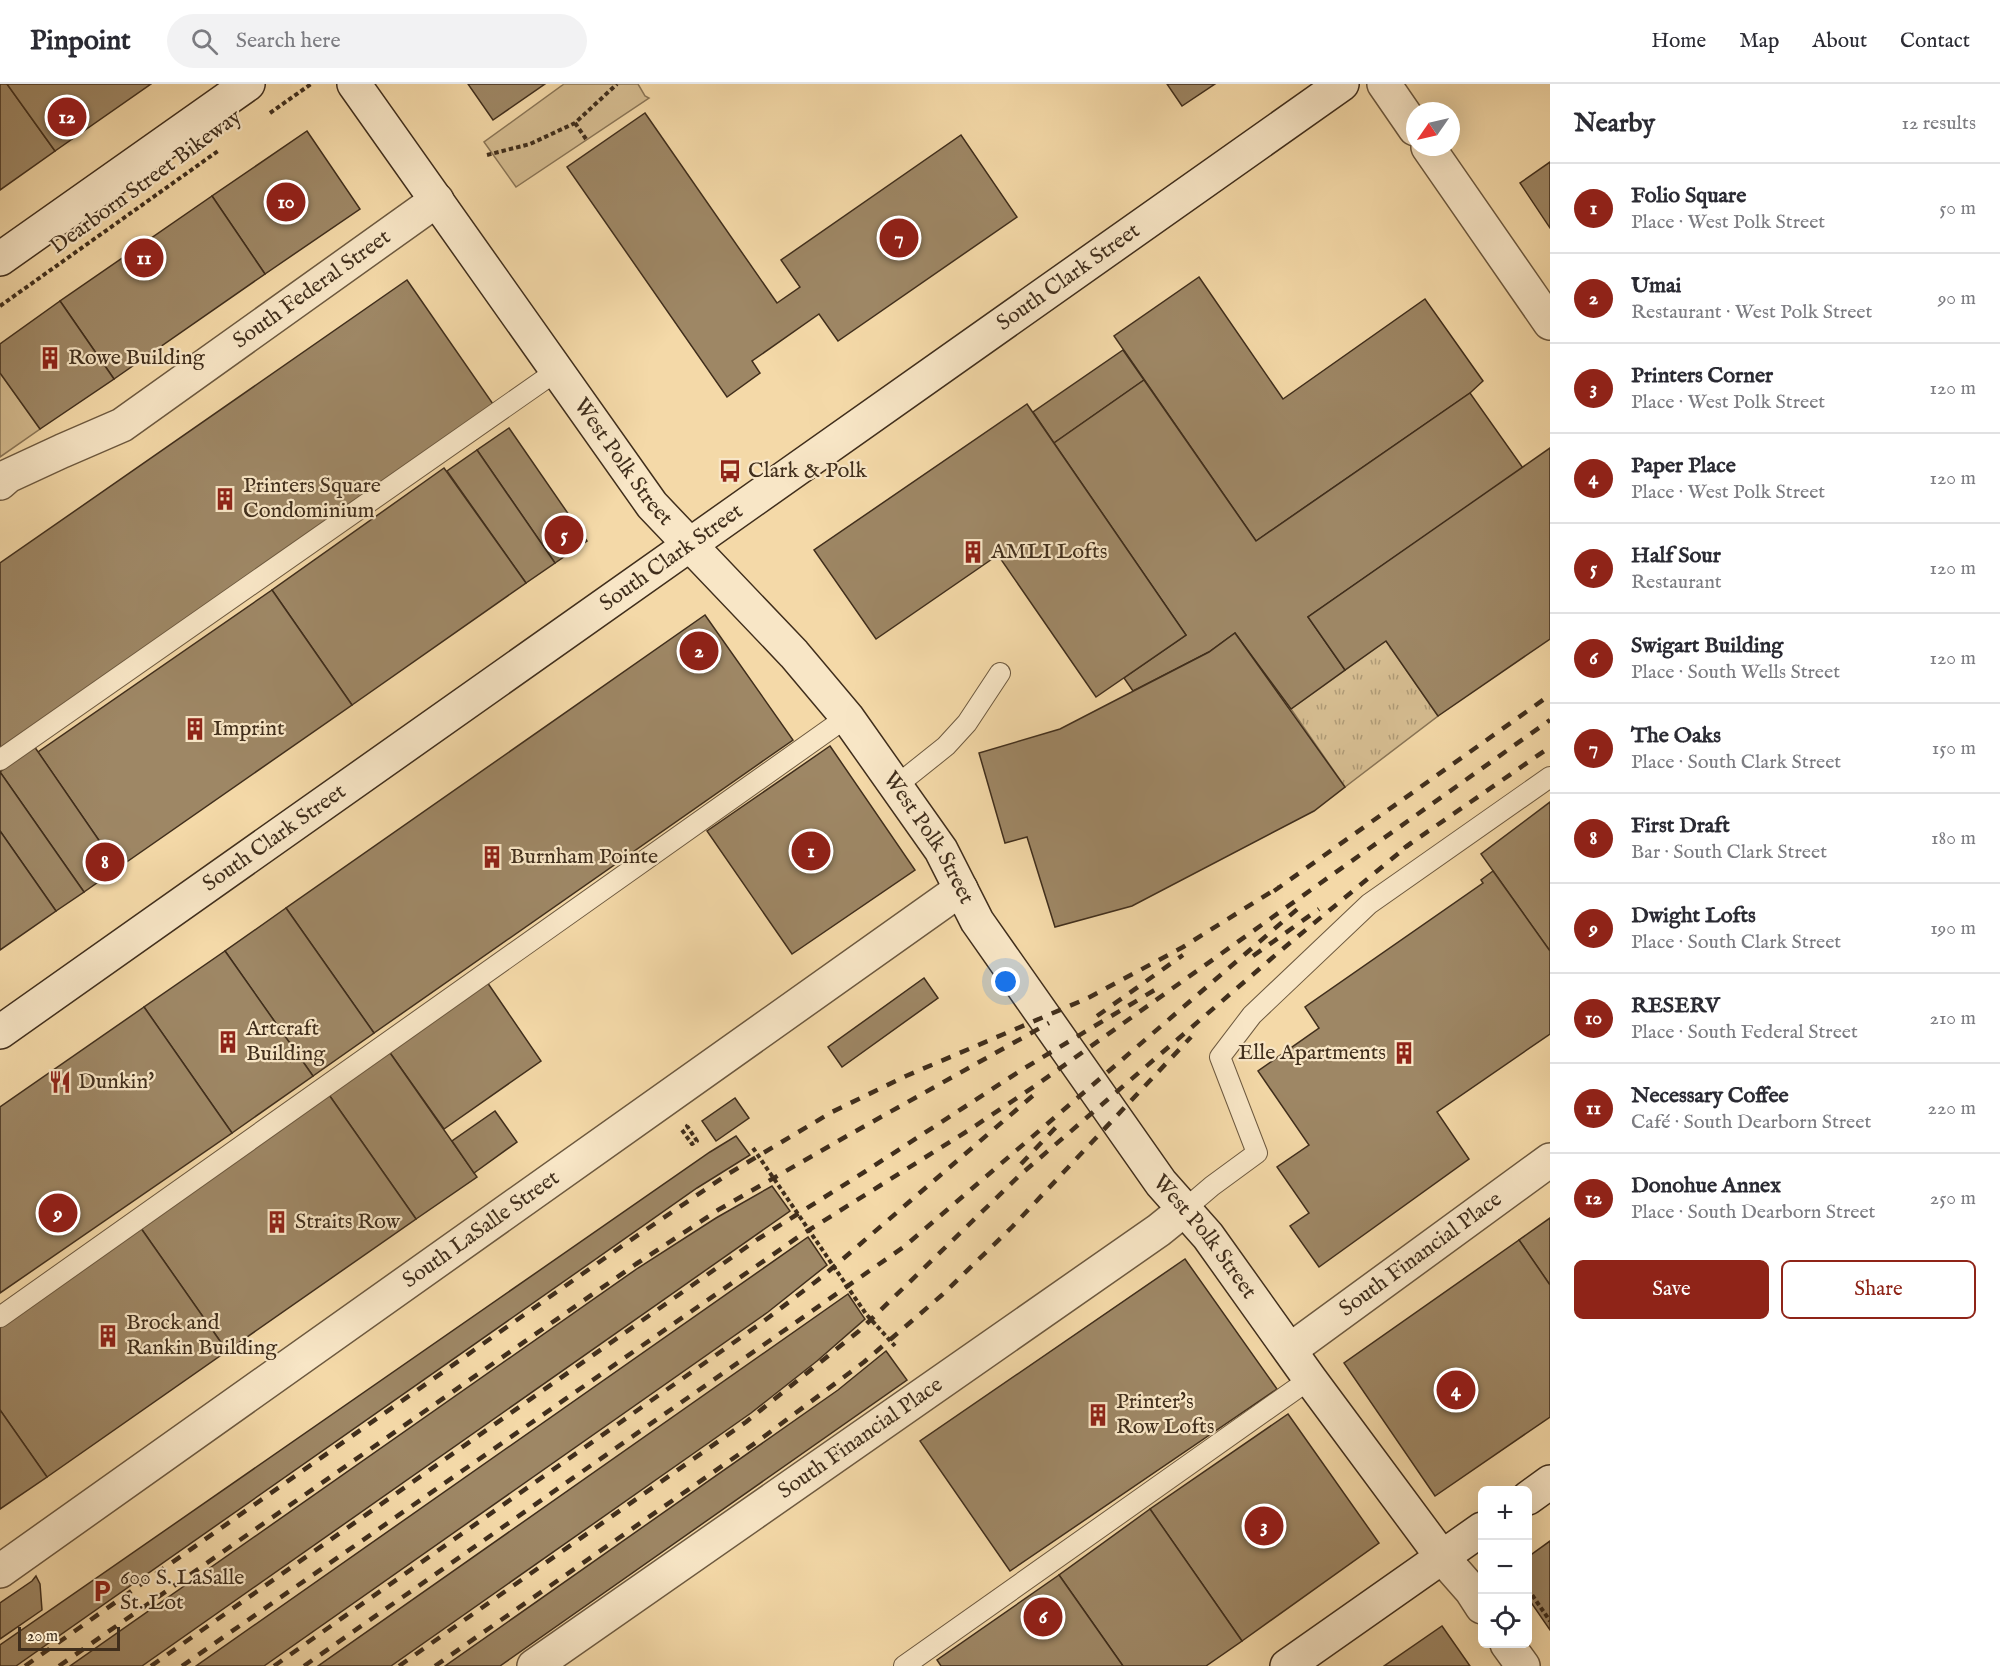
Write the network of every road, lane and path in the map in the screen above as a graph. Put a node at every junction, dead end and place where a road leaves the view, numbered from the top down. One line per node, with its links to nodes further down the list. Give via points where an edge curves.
1 (248, 84): 15 (main road)
2 (311, 84): 7 (path, Dearborn Street Bikeway)
3 (354, 84): 14 (main road, West Polk Street)
4 (617, 84): 9 (path)
5 (1342, 84): 20 (main road, South Clark Street)
6 (1384, 84): 8 (main road)
7 (267, 115)
8 (1406, 116)
9 (575, 123): 10 (path); 12 (path, via 530,144)
10 (586, 139)
11 (219, 149): 16 (path, Dearborn Street Bikeway)
12 (487, 155)
13 (1434, 156): 17 (main road)
14 (437, 200): 18 (main road, West Polk Street); 19 (main road, South Federal Street, via 122,425)
15 (0, 259)
16 (0, 306)
17 (1550, 322)
18 (558, 370): 20 (main road, West Polk Street, via 652,504); 23 (lane)
19 (0, 483)
20 (690, 545): 22 (main road, West Polk Street, via 794,654); 27 (main road, South Clark Street)
21 (1000, 673): 25 (lane, via 953,739)
22 (847, 717): 25 (main road, West Polk Street); 33 (lane)
23 (0, 760)
24 (1550, 777): 32 (lane, via 1369,904 1252,1015 1220,1057 1257,1154)
25 (896, 786): 26 (main road, West Polk Street, via 941,850)
26 (961, 889): 32 (main road, West Polk Street, via 977,921 1161,1183); 41 (main road, South LaSalle Street)
27 (0, 1032)
28 (690, 1124): 29 (path, via 687,1126 697,1141 692,1144)
29 (682, 1130)
30 (753, 1148): 34 (path, via 866,1314)
31 (1550, 1160): 35 (main road, South Financial Place)
32 (1185, 1209): 35 (main road, West Polk Street); 46 (main road, South Financial Place)
33 (0, 1317)
34 (896, 1346)
35 (1290, 1350): 36 (main road, West Polk Street)
36 (1310, 1379): 40 (main road, West Polk Street); 47 (lane)
37 (1550, 1482): 38 (main road)
38 (1532, 1495)
39 (1478, 1532): 40 (main road)
40 (1442, 1557): 43 (main road, West Polk Street); 48 (main road)
41 (0, 1571)
42 (1531, 1594): 44 (path)
43 (1478, 1601)
44 (1550, 1621)
45 (1510, 1648): 49 (main road)
46 (534, 1666)
47 (904, 1666)
48 (1287, 1666)
49 (1522, 1666)

